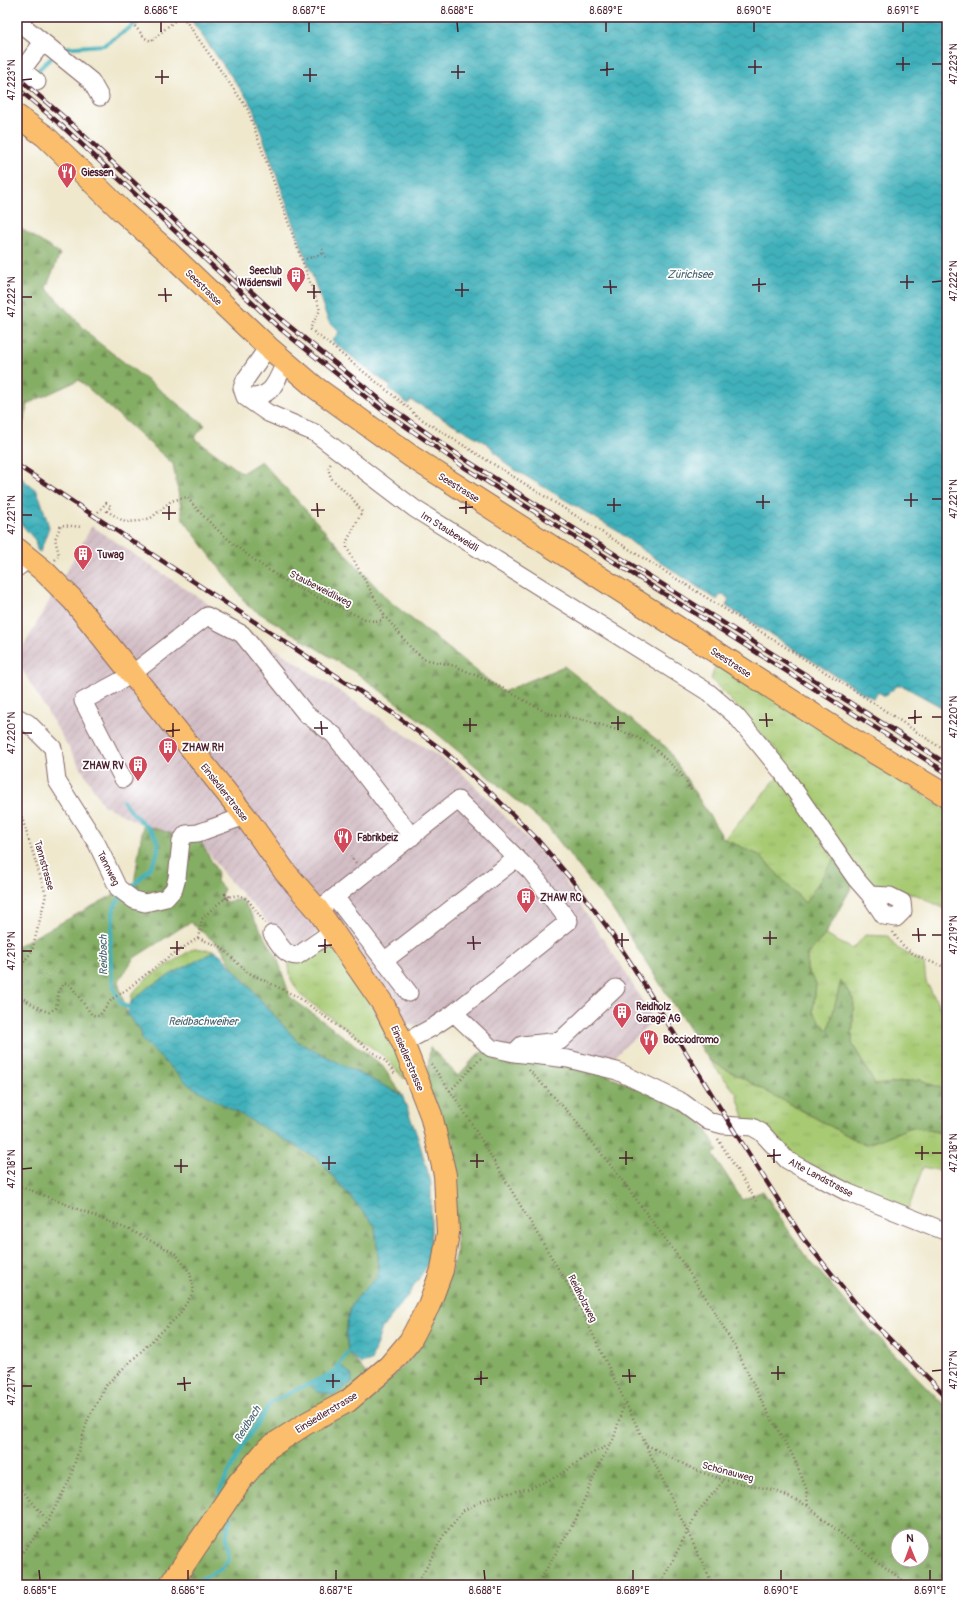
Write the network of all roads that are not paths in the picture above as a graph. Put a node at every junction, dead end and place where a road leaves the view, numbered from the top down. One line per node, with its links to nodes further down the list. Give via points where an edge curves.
1 (17, 21): 2 (street)
2 (46, 45): 3 (street, via 22,70); 4 (street, via 91,81)
3 (37, 82)
4 (100, 97)
5 (17, 116): 6 (main road, Seestrasse, via 45,136)
6 (268, 347): 7 (main road, Seestrasse); 8 (street, via 243,384)
7 (285, 362): 8 (street, via 270,390 263,396); 13 (main road, Seestrasse, via 316,388 412,457 850,738)
8 (245, 397): 19 (street, Im Staubeweidli, via 268,413 315,433 415,509 708,692 736,716 782,772 856,879 870,895 890,896 902,902 903,911 896,918)
9 (27, 562): 10 (main road, Einsiedlerstrasse, via 73,600)
10 (131, 673): 12 (street, via 83,701); 14 (main road, Einsiedlerstrasse); 15 (street, via 207,616 242,634 306,714 334,735)
11 (17, 717): 14 (street, Tannweg, via 28,723 53,748 57,781 97,844 118,888 134,900 145,903 166,898 174,889 181,841 186,834 198,833)
12 (123, 779)
13 (947, 796)
14 (245, 816): 18 (main road, Einsiedlerstrasse, via 285,872)
15 (412, 837): 16 (street, via 458,800); 17 (street)
16 (517, 858): 22 (street); 25 (street, via 569,921)
17 (335, 897): 18 (street); 22 (street)
18 (318, 910): 20 (main road, Einsiedlerstrasse)
19 (884, 916)
20 (333, 931): 21 (street, via 297,956 291,956 286,952); 26 (main road, Einsiedlerstrasse, via 383,1004)
21 (272, 934)
22 (384, 961): 24 (street)
23 (616, 988): 27 (street, via 560,1041 522,1045)
24 (409, 993)
25 (454, 1013): 26 (street); 27 (street, Alte Landstrasse, via 491,1048)
26 (403, 1043): 29 (main road, Einsiedlerstrasse, via 431,1115 445,1175 448,1233 442,1270 429,1305 410,1341 389,1366 360,1392 268,1448 240,1481)
27 (520, 1054): 28 (street, Alte Landstrasse, via 568,1059 617,1071 682,1102 708,1121 723,1126 752,1127 787,1160 805,1170 849,1192)
28 (947, 1232)
29 (170, 1585)

